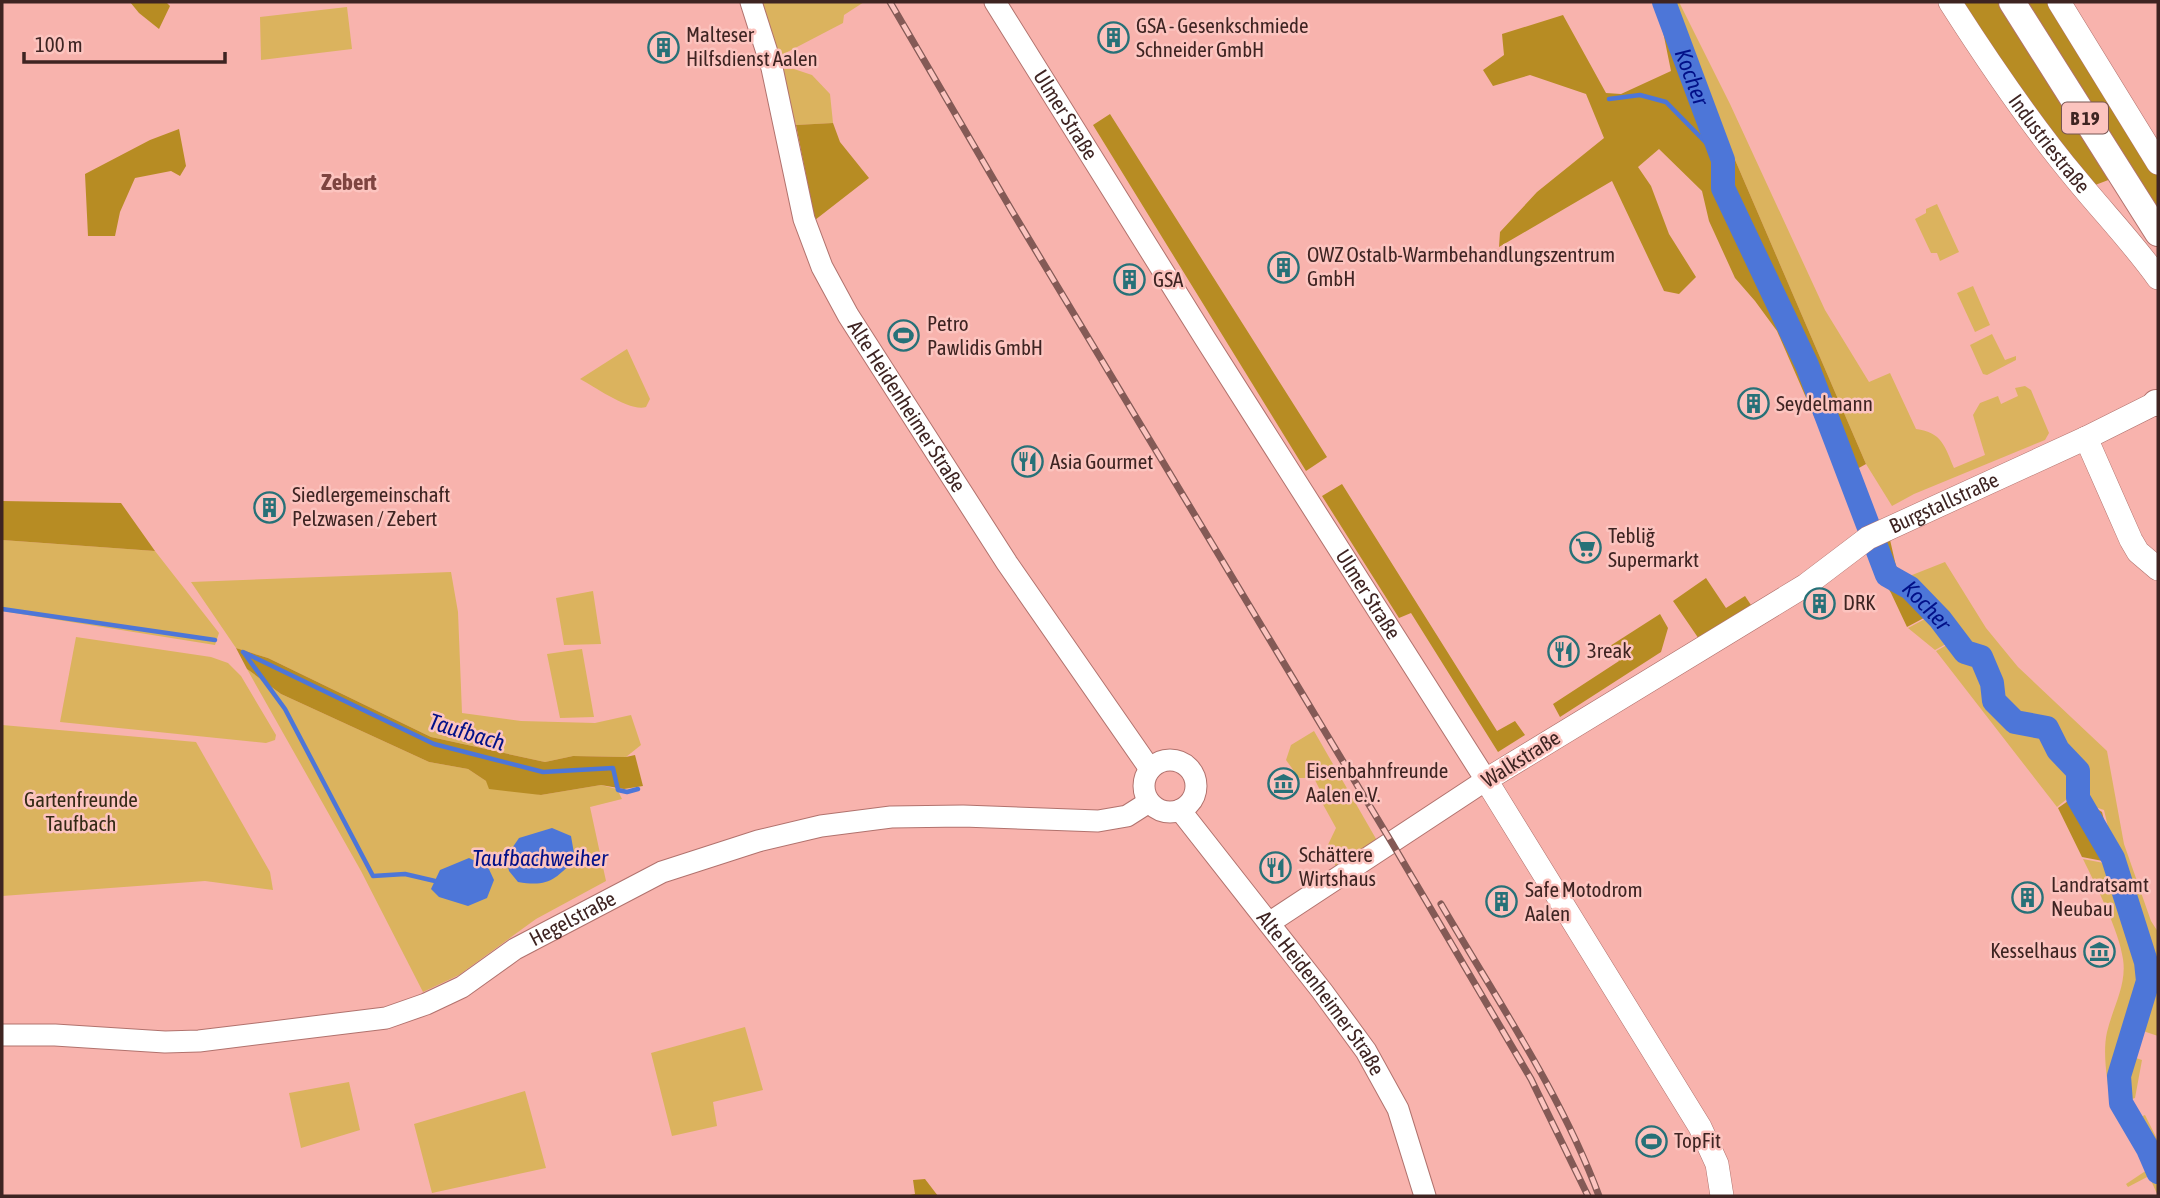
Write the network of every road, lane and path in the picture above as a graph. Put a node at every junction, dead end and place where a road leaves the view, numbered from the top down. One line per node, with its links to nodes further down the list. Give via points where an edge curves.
1 (751, 2): 15 (street, Alte Heidenheimer Straße, via 772,68 804,219 822,267 1007,563)
2 (995, 2): 16 (street, Ulmer Straße)
3 (1950, 2): 8 (main road, Industriestraße, via 2001,82)
4 (2012, 2): 7 (highway, B 19)
5 (2059, 2): 6 (main road)
6 (2158, 163)
7 (2158, 233)
8 (2158, 278)
9 (2158, 402): 10 (main road, Burgstallstraße)
10 (2120, 421): 11 (main road, Burgstallstraße); 12 (main road)
11 (2086, 438): 12 (main road); 14 (main road, Burgstallstraße, via 1876,533 1806,585)
12 (2101, 474): 13 (main road, via 2138,552)
13 (2158, 569)
14 (1741, 625): 16 (main road, Walkstraße)
15 (1150, 769): 17 (street, via 1144,785); 18 (street, via 1171,760 1191,771 1195,793)
16 (1486, 780): 19 (street, Walkstraße); 22 (main road, Ulmer Straße, via 1700,1127 1717,1164)
17 (1149, 802): 18 (street, via 1163,811); 20 (street, Hegelstraße, via 1126,816 1098,821 891,817 821,826 758,841 642,882 514,948 462,987 386,1018 199,1041)
18 (1180, 810): 19 (street, Alte Heidenheimer Straße)
19 (1269, 923): 21 (street, Alte Heidenheimer Straße, via 1338,1012 1384,1082 1398,1109)
20 (2, 1035)
21 (1425, 1196)
22 (1722, 1196)

